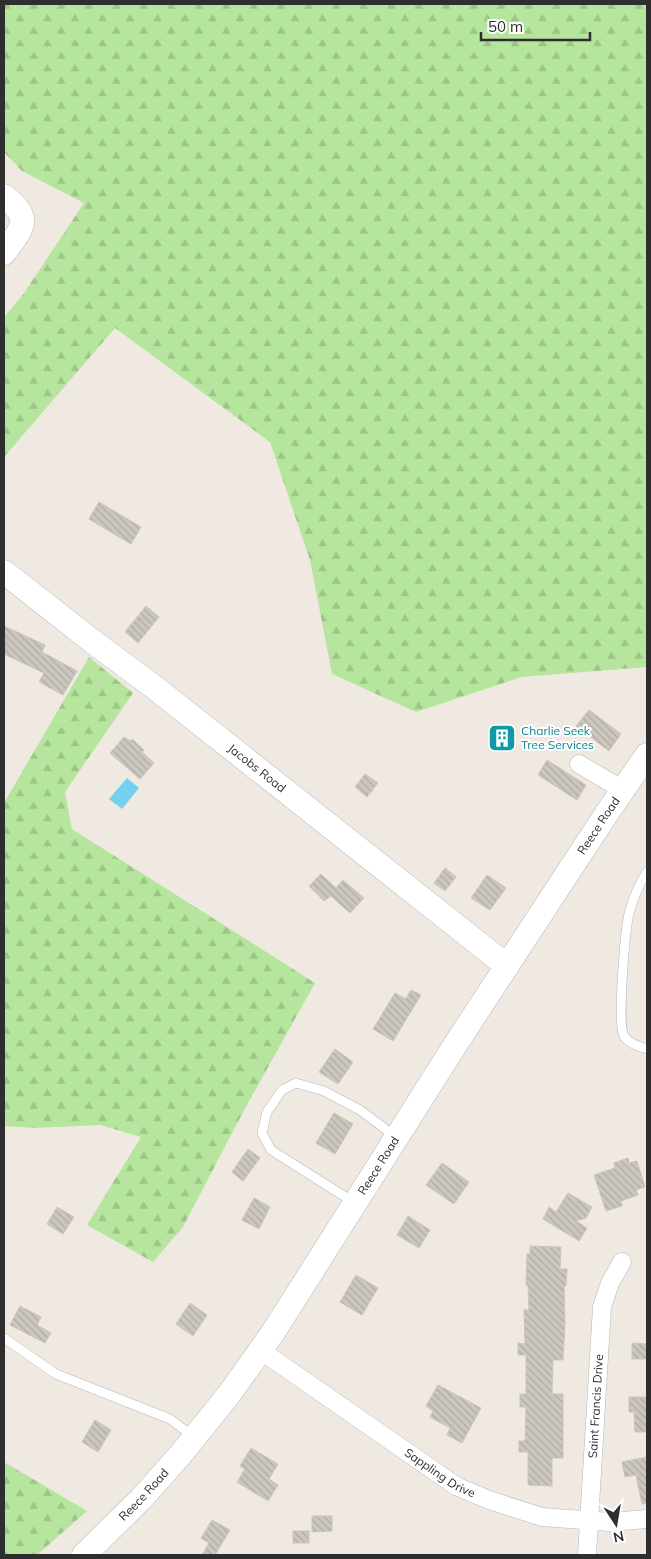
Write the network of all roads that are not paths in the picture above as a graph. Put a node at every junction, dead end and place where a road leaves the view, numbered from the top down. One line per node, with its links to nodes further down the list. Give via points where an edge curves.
1 (4, 196): 2 (main road, via 19,210 22,219 22,227)
2 (4, 252)
3 (4, 572): 8 (main road, Jacobs Road)
4 (647, 755): 6 (main road, Reece Road)
5 (579, 764): 6 (street)
6 (623, 790): 8 (main road, Reece Road)
7 (647, 872): 9 (lane, via 639,884 630,912 625,942 621,1022 624,1036)
8 (507, 966): 10 (main road, Reece Road)
9 (647, 1049)
10 (396, 1138): 11 (main road, Reece Road); 11 (lane, via 360,1110 324,1091 296,1083 282,1090 268,1112 262,1133 271,1150)
11 (355, 1203): 14 (main road, Reece Road)
12 (622, 1262): 17 (street, Saint Francis Drive, via 602,1307)
13 (4, 1338): 15 (lane, via 56,1374 170,1419)
14 (260, 1350): 15 (main road, Reece Road); 17 (street, Sappling Drive, via 456,1486 542,1517)
15 (194, 1438): 18 (main road, Reece Road, via 141,1499)
16 (647, 1519): 17 (street, Sappling Drive)
17 (589, 1521): 19 (street, Saint Francis Drive)
18 (84, 1555)
19 (587, 1555)

